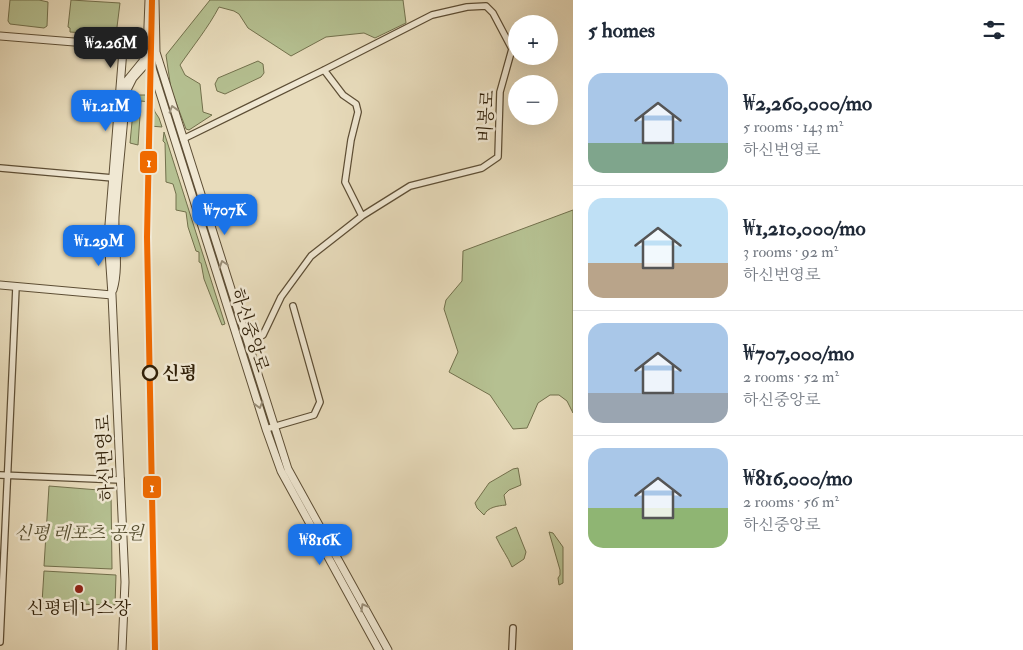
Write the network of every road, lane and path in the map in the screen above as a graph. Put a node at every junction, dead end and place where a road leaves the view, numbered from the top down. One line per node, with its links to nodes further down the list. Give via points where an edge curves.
1 (152, 1): 4 (street, 하신중앙로); 5 (street, 하신중앙로)
2 (0, 36): 4 (street)
3 (0, 40): 6 (street)
4 (147, 49): 5 (street); 6 (street); 7 (street, 하신중앙로); 9 (street, via 143,61)
5 (156, 49): 7 (street, 하신번영로); 10 (street, 하신중앙로, one-way to 5)
6 (124, 50): 9 (street, 하신번영로)
7 (150, 60): 10 (street, 하신중앙로); 12 (street, 하신번영로, via 133,78 126,92)
8 (324, 70): 10 (street, 비봉로); 13 (street, via 343,95 356,104 358,112 345,182); 13 (street, 비봉로, via 432,15 467,7 486,6 512,49 500,92 498,157 482,168 410,186)
9 (121, 89): 12 (street, 하신번영로)
10 (179, 140): 18 (street, one-way to 10); 19 (street, 하신중앙로)
11 (0, 168): 12 (street)
12 (116, 178): 16 (street, 하신번영로, via 108,237)
13 (362, 216): 18 (street, 비봉로, via 312,256 281,297 263,335)
14 (0, 285): 15 (street)
15 (16, 287): 16 (street); 24 (street)
16 (112, 295): 25 (street, 하신번영로)
17 (293, 306): 20 (street, via 320,402 314,415)
18 (248, 342): 19 (street); 20 (street)
19 (240, 346): 21 (street, 하신중앙로, one-way to 21)
20 (276, 426): 21 (street); 22 (street)
21 (266, 429): 22 (street, 하신중앙로)
22 (284, 470): 29 (street, 하신중앙로); 30 (street, one-way to 22)
23 (0, 475): 24 (street)
24 (7, 475): 25 (street); 27 (street)
25 (121, 480): 28 (street, 하신번영로, via 125,582)
26 (513, 628): 31 (street)
27 (0, 642)
28 (122, 650)
29 (379, 650)
30 (388, 650)
31 (512, 650)

